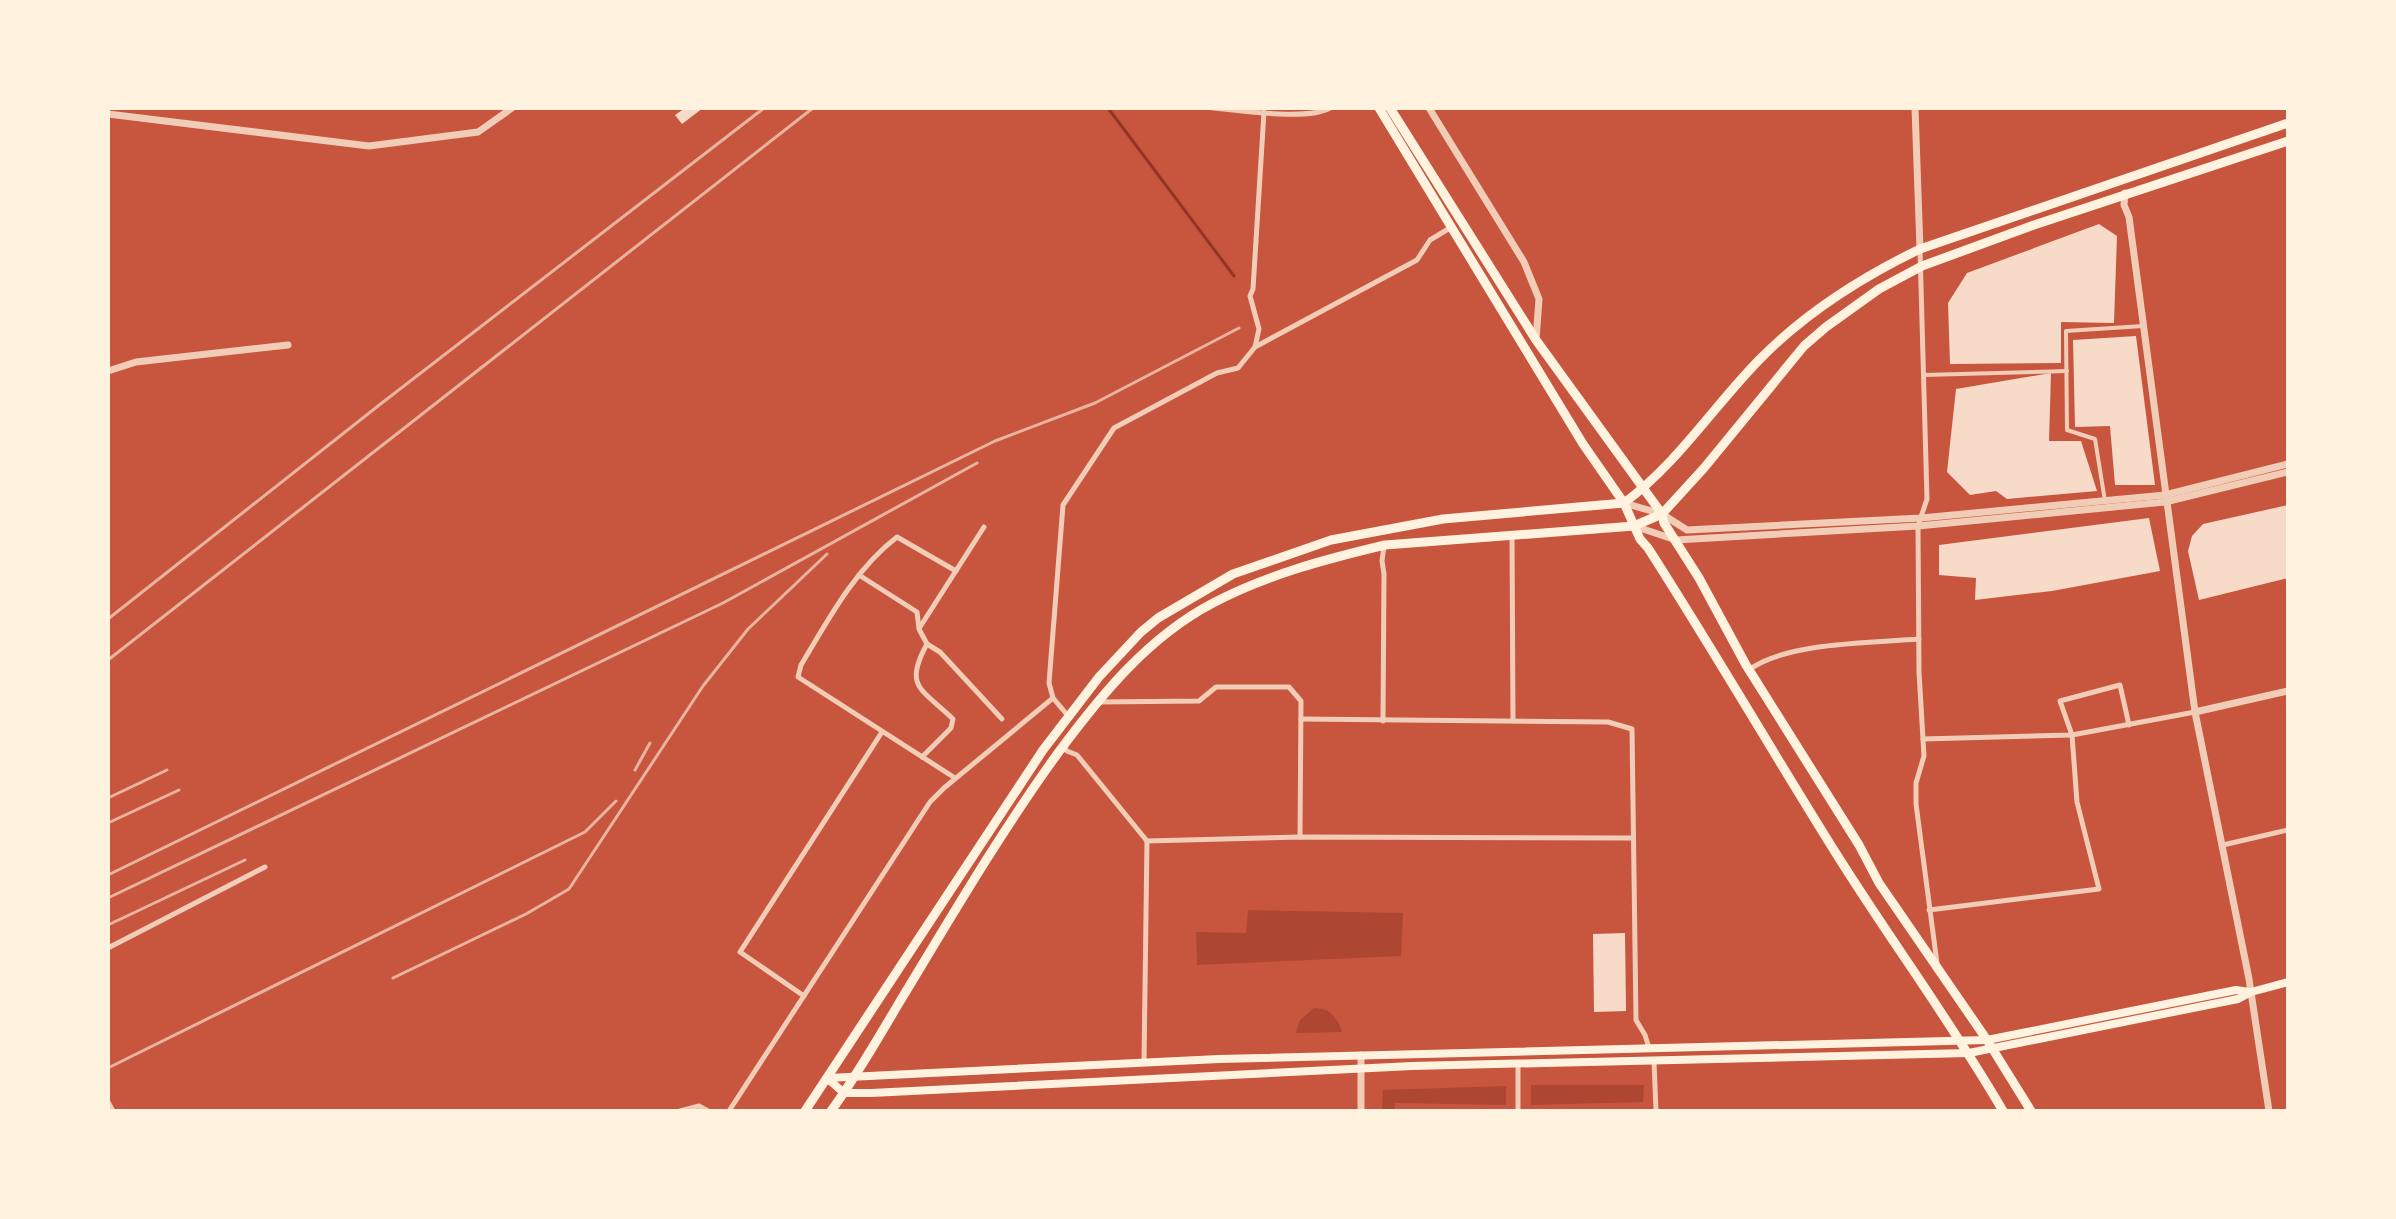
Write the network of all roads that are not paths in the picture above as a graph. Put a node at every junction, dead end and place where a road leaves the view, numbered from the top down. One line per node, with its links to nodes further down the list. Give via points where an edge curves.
1 (512, 108): 9 (street, via 478,132 369,146)
2 (1213, 108): 8 (street)
3 (1330, 108): 8 (street)
4 (1379, 108): 13 (main road)
5 (1390, 108): 17 (main road)
6 (1429, 108): 17 (street, via 1524,262 1539,299)
7 (1915, 108): 14 (street)
8 (1264, 112): 19 (street, via 1250,296 1259,329)
9 (108, 114)
10 (2288, 123): 14 (main road)
11 (2288, 141): 12 (main road)
12 (2125, 193): 15 (main road); 16 (street)
13 (1452, 227): 19 (street, via 1430,240 1417,260); 28 (main road)
14 (1920, 249): 15 (street); 25 (main road, via 1883,267 1798,324)
15 (1922, 266): 22 (street); 29 (main road, via 1879,289 1804,346)
16 (2143, 326): 21 (street, via 2066,331); 26 (street)
17 (1536, 340): 25 (main road)
18 (288, 345): 20 (street, via 136,362)
19 (1255, 347): 43 (street, via 1238,368 1217,373 1114,428 1063,505 1049,683)
20 (108, 371)
21 (2067, 371): 22 (street); 27 (street, via 2067,430 2095,439)
22 (1924, 375): 30 (street, via 1927,499)
23 (2288, 464): 26 (street)
24 (2288, 472): 26 (street)
25 (1644, 488): 28 (main road); 29 (main road)
26 (2165, 499): 27 (street); 30 (street); 45 (street)
27 (2105, 501): 30 (street)
28 (1624, 503): 29 (street); 31 (main road); 46 (main road, via 1443,519 1331,540 1233,574 1141,632)
29 (1662, 514): 30 (street, via 1687,530); 31 (main road); 34 (main road)
30 (1920, 522): 34 (street); 39 (street)
31 (1634, 526): 33 (main road); 34 (street); 70 (main road, via 1837,856)
32 (984, 527): 36 (street)
33 (1512, 535): 35 (main road); 50 (street)
34 (1676, 540): 41 (main road)
35 (1385, 545): 44 (main road, via 1256,582 1210,604 1132,662); 49 (street)
36 (956, 571): 37 (street, via 897,537); 38 (street)
37 (859, 575): 38 (street, via 917,612); 52 (street, via 798,677)
38 (919, 629): 40 (street)
39 (1919, 639): 41 (street, via 1825,646 1763,661); 54 (street)
40 (927, 644): 47 (street); 56 (street, via 916,665 918,685 953,719 951,728)
41 (1749, 670): 66 (main road, via 1879,883)
42 (2288, 691): 45 (street)
43 (1053, 698): 46 (street); 57 (street)
44 (1098, 702): 48 (street, via 1199,701 1216,687 1289,687 1301,701); 55 (main road)
45 (2195, 712): 51 (street); 62 (street)
46 (1069, 717): 79 (main road)
47 (1002, 719)
48 (1301, 719): 49 (street); 59 (street)
49 (1383, 721): 50 (street)
50 (1513, 721): 60 (street, via 1608,722 1632,729)
51 (2129, 725): 53 (street); 53 (street, via 2120,685 2060,701)
52 (882, 732): 56 (street); 69 (street, via 740,952)
53 (2072, 735): 54 (street); 64 (street, via 2077,802 2099,889)
54 (1923, 739): 64 (street, via 1916,804)
55 (1064, 746): 61 (street); 80 (main road, via 979,872)
56 (922, 757): 57 (street)
57 (955, 778): 69 (street, via 930,802)
58 (2288, 830): 62 (street)
59 (1300, 837): 60 (street); 61 (street)
60 (1632, 838): 72 (street, via 1636,1020)
61 (1147, 841): 76 (street)
62 (2223, 845): 68 (street)
63 (265, 867): 65 (street)
64 (1929, 910): 66 (street)
65 (108, 948)
66 (1938, 968): 71 (main road)
67 (2288, 982): 68 (main road)
68 (2251, 992): 71 (main road, via 2236,990); 94 (street)
69 (804, 996): 86 (street)
70 (1960, 1039): 71 (main road); 72 (main road); 73 (main road)
71 (1989, 1044): 73 (main road); 93 (main road)
72 (1650, 1049): 74 (main road)
73 (1969, 1053): 75 (main road); 92 (main road)
74 (1361, 1055): 76 (main road); 78 (street)
75 (1654, 1061): 77 (main road); 91 (street)
76 (1144, 1062): 80 (main road)
77 (1518, 1064): 78 (main road); 90 (street)
78 (1363, 1069): 81 (main road); 89 (street)
79 (827, 1078): 80 (main road); 81 (main road); 87 (main road)
80 (854, 1078): 81 (main road)
81 (844, 1093): 88 (main road)
82 (108, 1102): 83 (street)
83 (113, 1111)
84 (680, 1111): 85 (street, via 699,1106)
85 (708, 1111)
86 (729, 1111)
87 (805, 1111)
88 (831, 1111)
89 (1361, 1111)
90 (1518, 1111)
91 (1656, 1111)
92 (2003, 1111)
93 (2031, 1111)
94 (2269, 1111)

